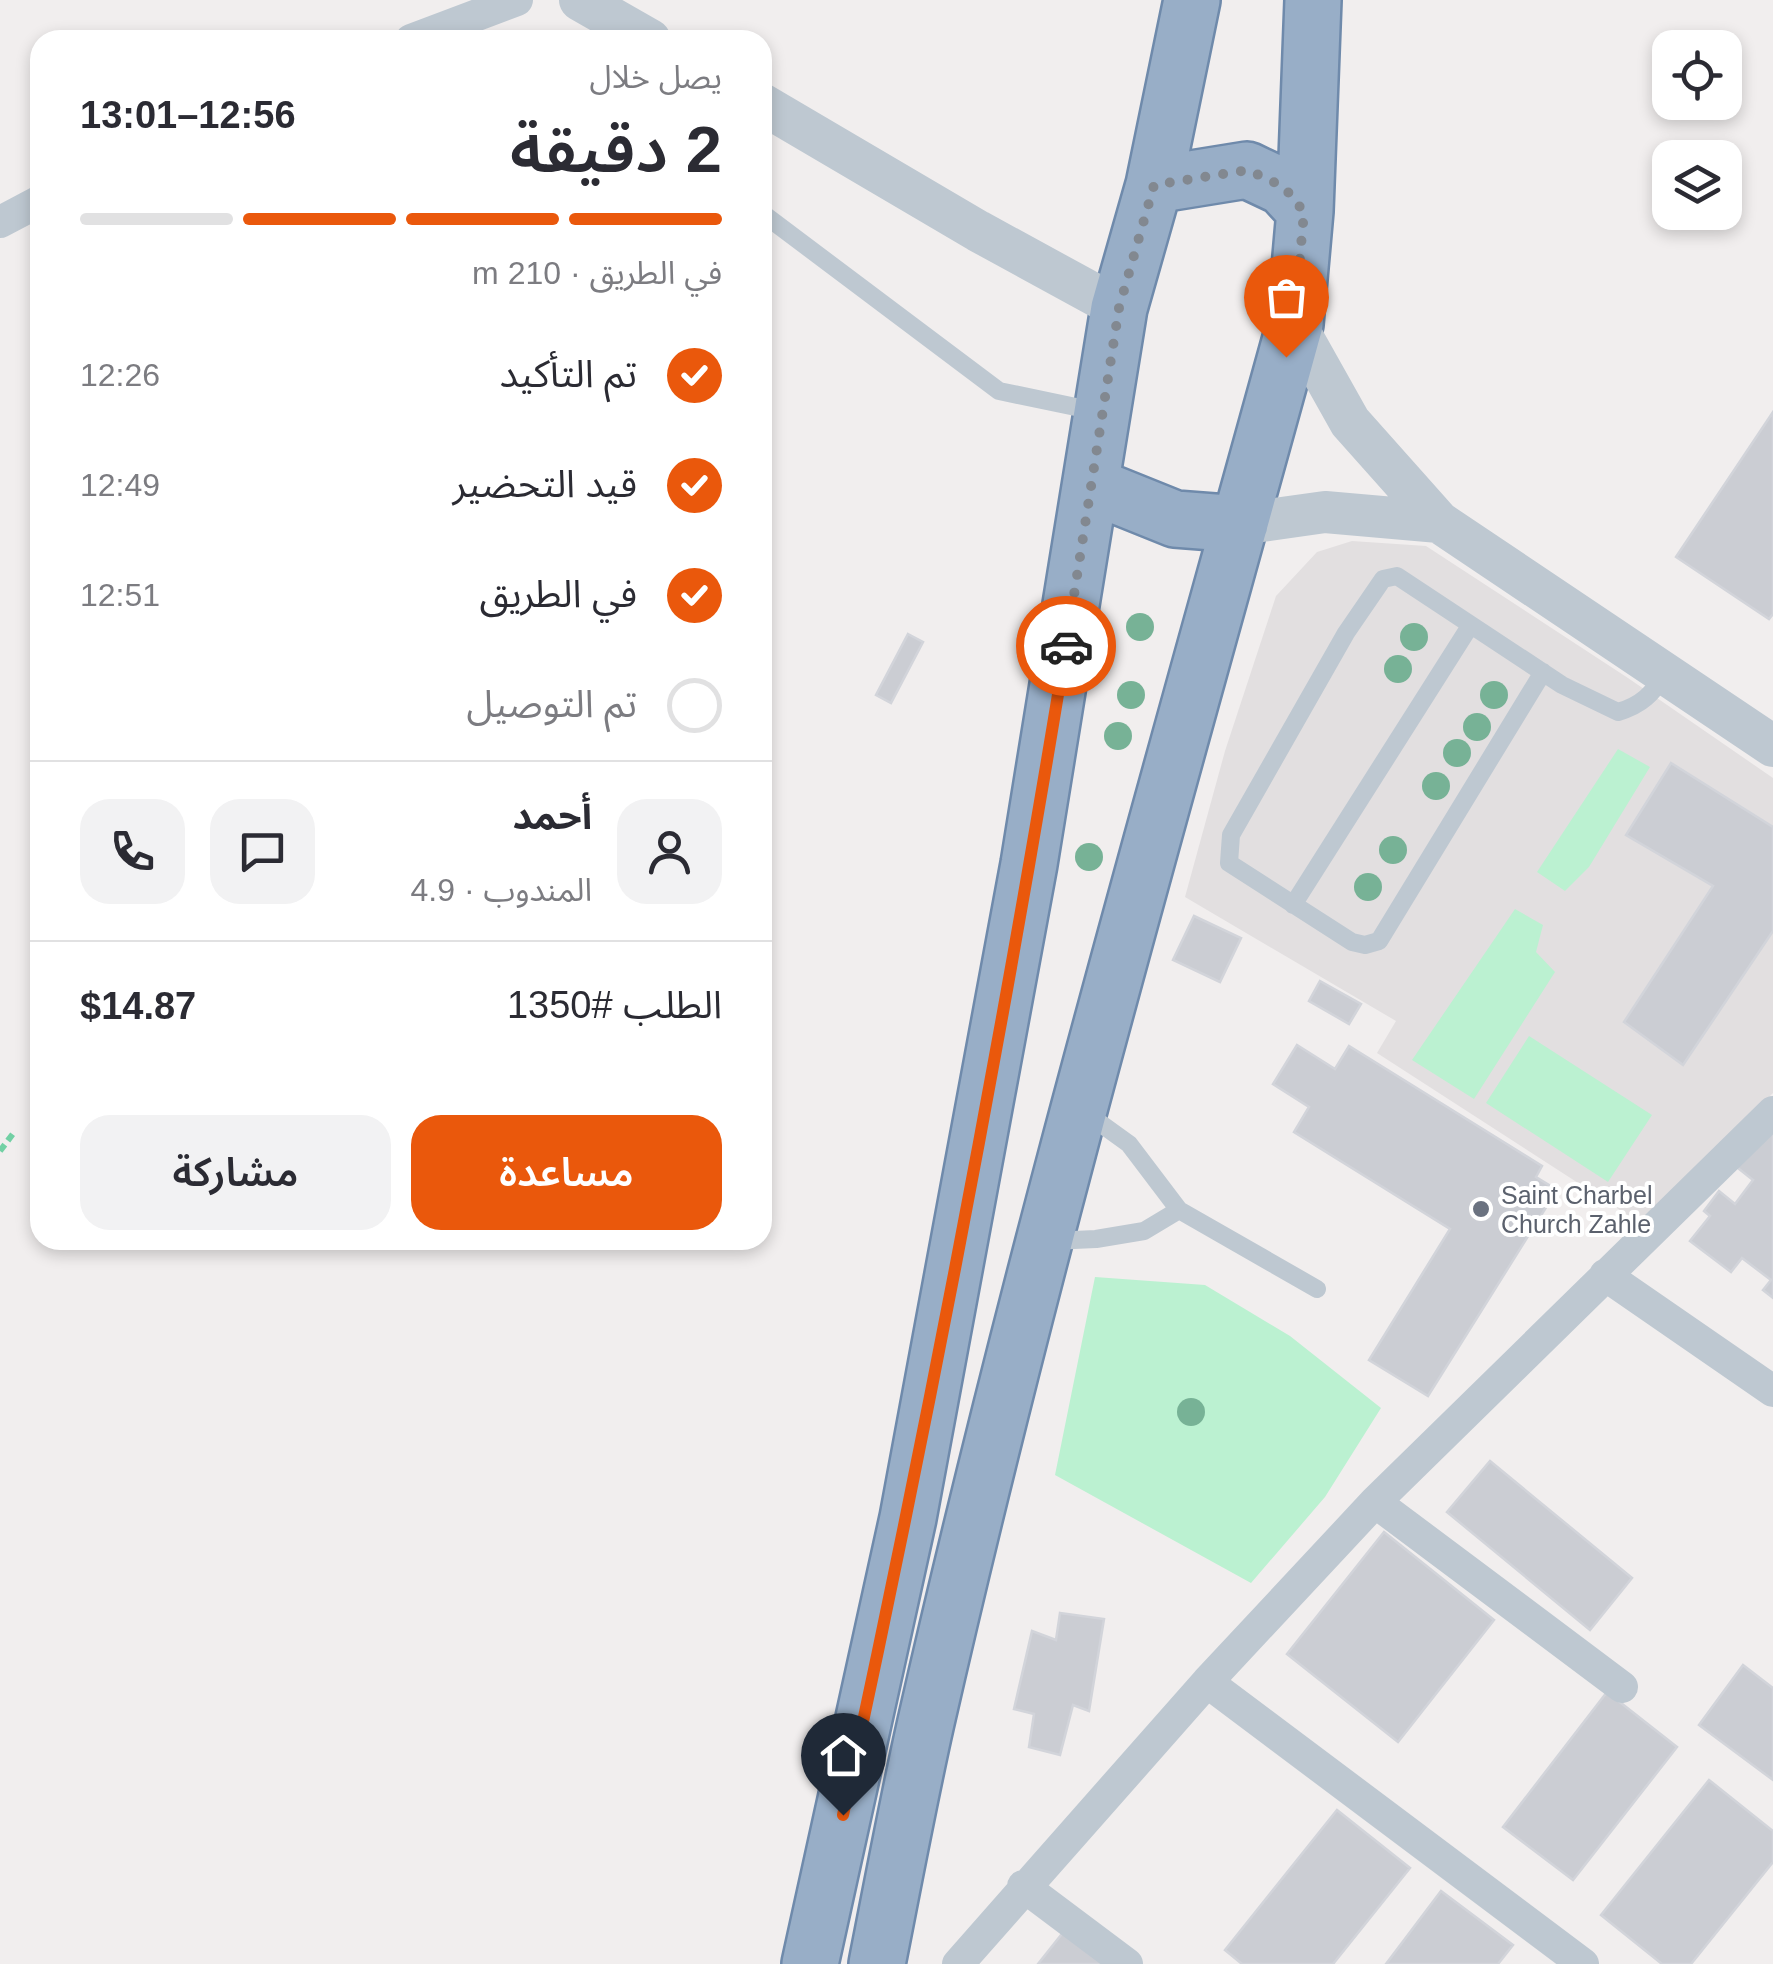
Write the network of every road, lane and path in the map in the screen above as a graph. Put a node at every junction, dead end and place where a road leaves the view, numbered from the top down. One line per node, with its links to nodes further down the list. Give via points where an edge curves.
1 (517, 0): 5 (street)
2 (582, 0): 6 (street)
3 (1192, 0): 8 (highway)
4 (1313, 0): 10 (highway)
5 (437, 30)
6 (633, 30)
7 (772, 110): 13 (street)
8 (1154, 185): 10 (highway, via 1248,170 1284,187); 13 (highway)
9 (30, 206): 12 (street)
10 (1304, 212): 14 (highway)
11 (772, 221): 15 (lane, via 998,391)
12 (0, 222)
13 (1119, 308): 15 (highway)
14 (1294, 324): 17 (street, via 1350,422); 18 (highway)
15 (1104, 414): 16 (highway)
16 (1093, 486): 18 (highway, via 1175,518); 37 (highway, via 908,1518)
17 (1439, 522): 18 (street, via 1325,512); 21 (street)
18 (1240, 524): 24 (highway)
19 (1470, 626): 20 (lane); 23 (lane); 23 (lane, via 1397,576 1383,579 1346,633 1231,835 1229,863)
20 (1543, 672): 21 (lane, via 1618,712 1651,696); 23 (lane, via 1379,941 1352,942)
21 (1666, 673): 22 (street)
22 (1773, 746)
23 (1293, 905)
24 (1078, 1108): 28 (lane, via 1129,1144); 29 (highway)
25 (1773, 1112): 30 (street)
26 (14, 1131): 27 (path)
27 (0, 1151)
28 (1179, 1210): 29 (lane, via 1144,1231); 31 (lane)
29 (1045, 1241): 38 (highway, via 933,1691)
30 (1605, 1275): 32 (street); 33 (street)
31 (1317, 1289)
32 (1773, 1391)
33 (1375, 1502): 34 (street); 35 (street)
34 (1207, 1682): 36 (street); 41 (street)
35 (1622, 1687)
36 (1024, 1886): 39 (street); 40 (street)
37 (810, 1964)
38 (877, 1964)
39 (958, 1964)
40 (1127, 1964)
41 (1584, 1964)

